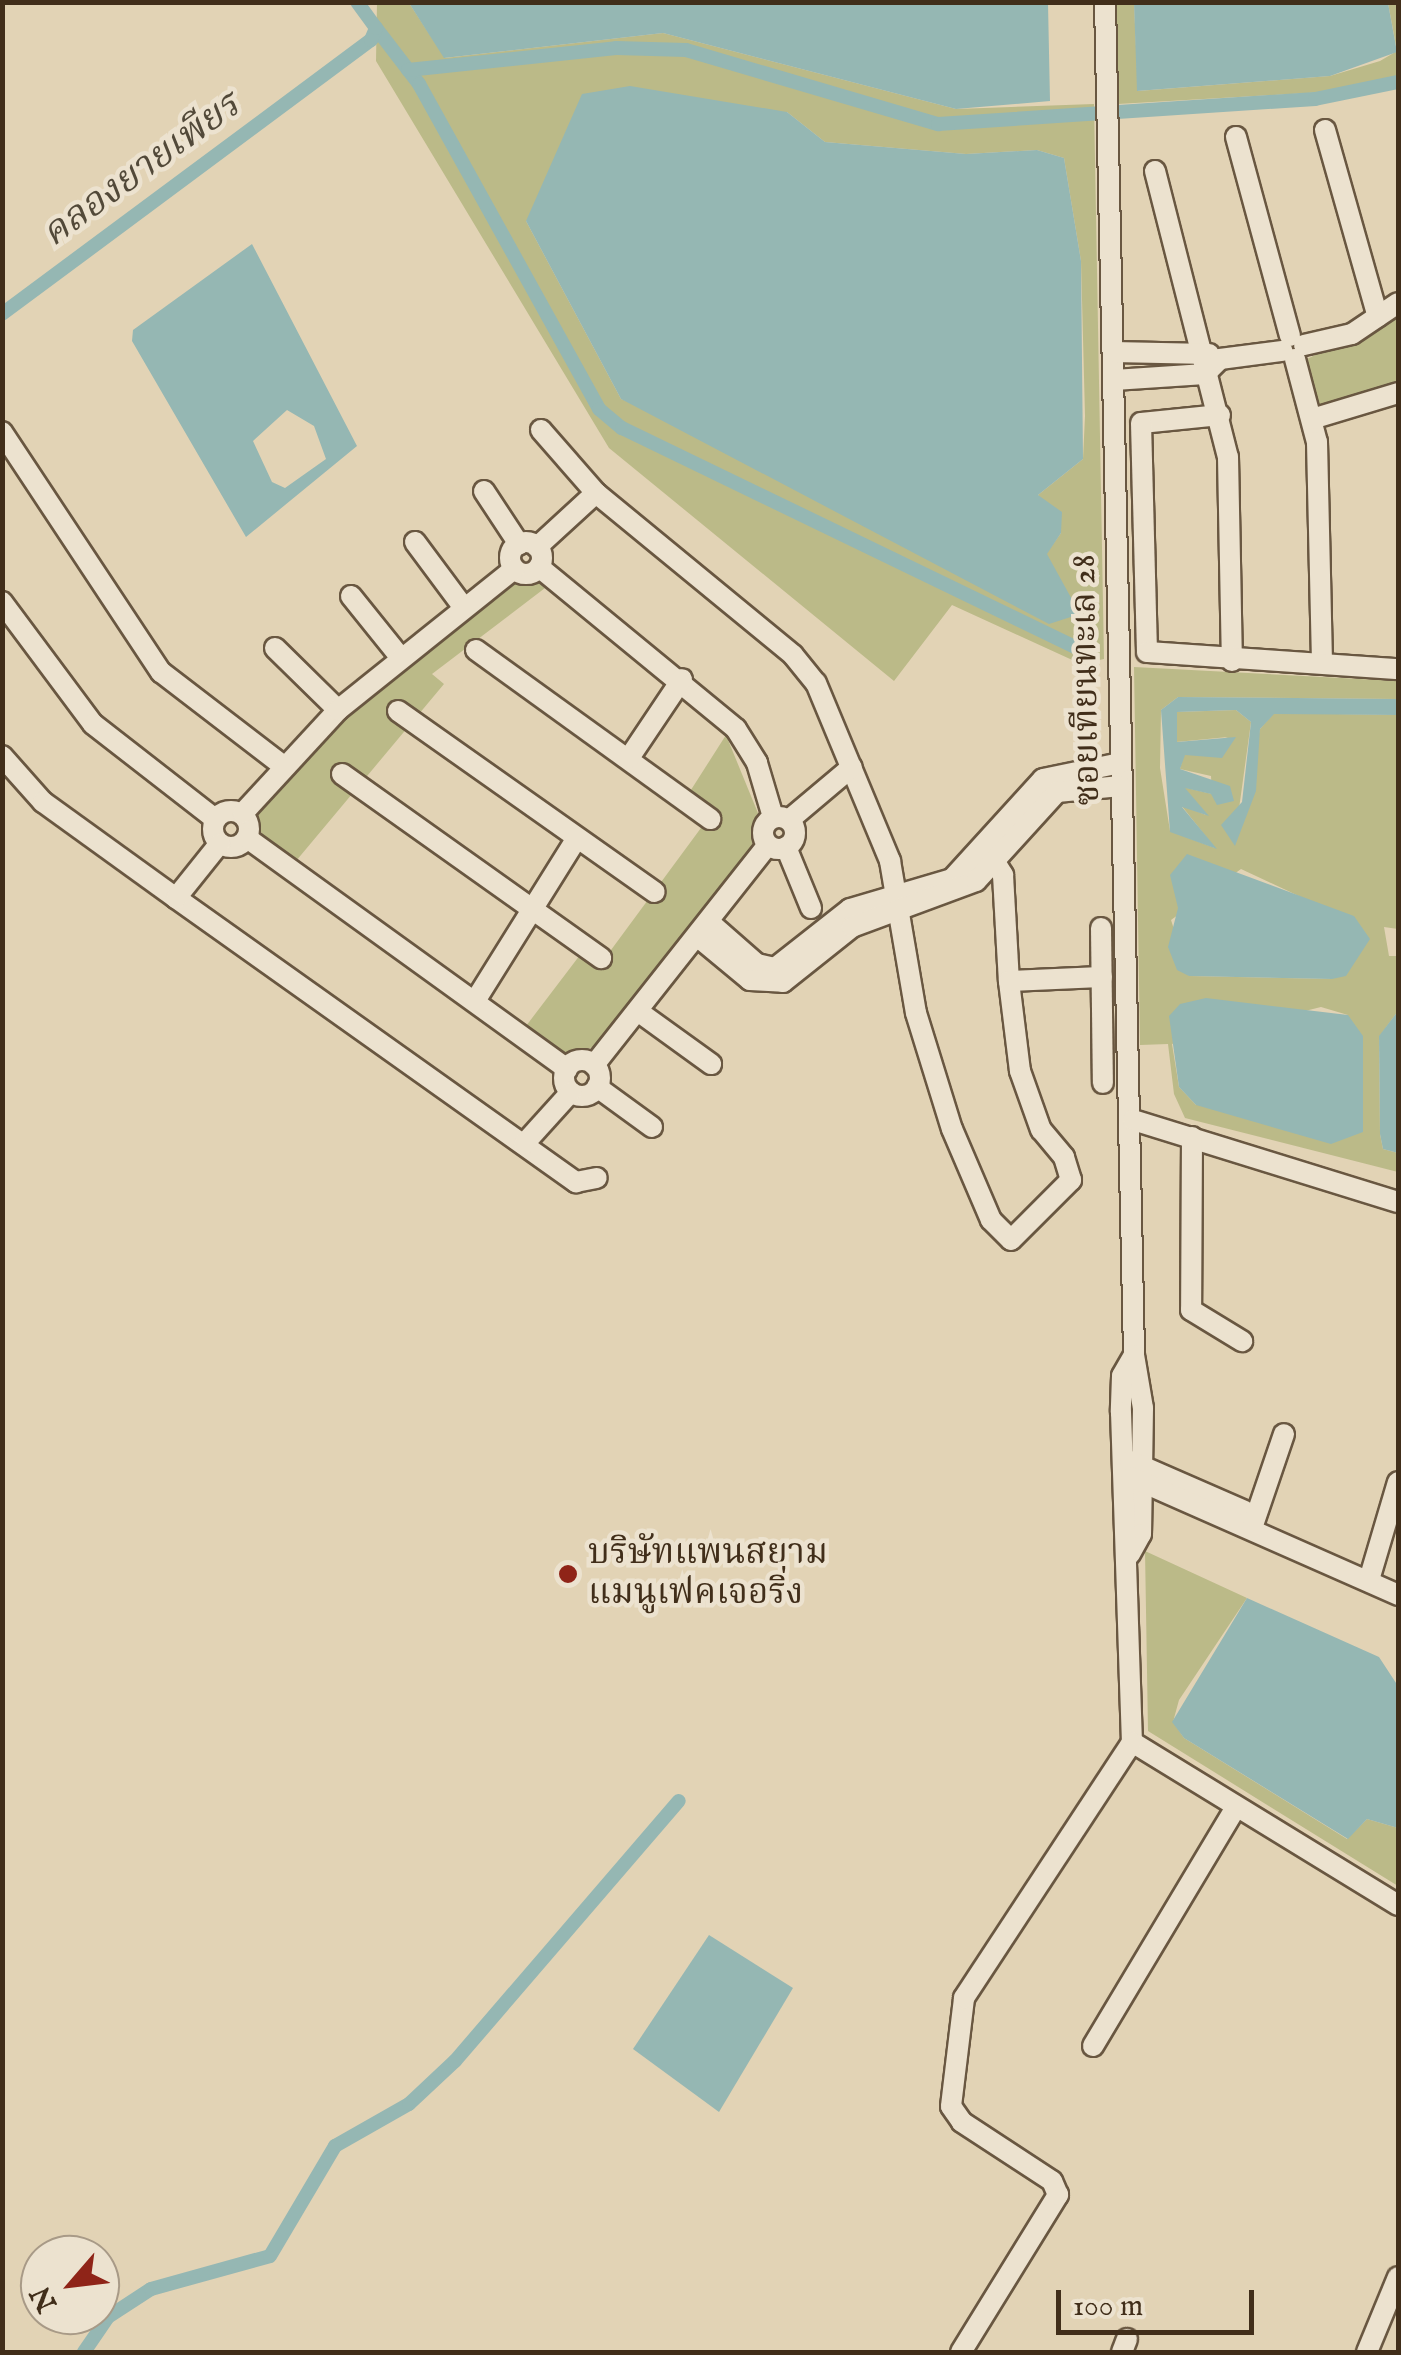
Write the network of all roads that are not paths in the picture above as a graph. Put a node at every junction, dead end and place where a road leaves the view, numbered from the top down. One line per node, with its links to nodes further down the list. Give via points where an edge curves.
1 (1105, 2): 9 (street, ซอยเทียนทะเล 28)
2 (1325, 130): 6 (street)
3 (1236, 137): 7 (street)
4 (1156, 171): 8 (street)
5 (1398, 303): 6 (street)
6 (1378, 318): 7 (street, via 1352,334)
7 (1293, 348): 10 (street); 14 (street)
8 (1197, 350): 9 (street); 10 (street)
9 (1113, 352): 11 (street, ซอยเทียนทะเล 28)
10 (1212, 367): 11 (street); 13 (street)
11 (1114, 380): 35 (street, ซอยเทียนทะเล 28)
12 (1398, 396): 14 (street)
13 (1220, 415): 27 (street); 27 (street, via 1142,423 1144,642 1151,656)
14 (1312, 419): 28 (street)
15 (542, 430): 18 (street)
16 (2, 432): 36 (street, via 160,672)
17 (484, 490): 20 (street)
18 (596, 493): 20 (street); 37 (street, via 793,655 820,692)
19 (414, 542): 23 (street)
20 (532, 553): 23 (street, via 510,558 514,569); 30 (street)
21 (352, 596): 26 (street)
22 (2, 602): 44 (street, via 93,724)
23 (464, 608): 26 (street)
24 (275, 648): 31 (street)
25 (476, 650): 34 (street)
26 (400, 657): 31 (street)
27 (1232, 661): 28 (street)
28 (1322, 663): 29 (street)
29 (1398, 669)
30 (682, 679): 34 (street); 42 (street, via 743,738)
31 (338, 710): 36 (street)
32 (398, 711): 46 (street)
33 (2, 756): 51 (street, via 42,802)
34 (628, 758): 43 (street)
35 (1120, 764): 39 (street); 40 (street, ซอยเทียนทะเล 28)
36 (285, 767): 41 (street)
37 (852, 768): 42 (street); 52 (street)
38 (342, 774): 53 (street)
39 (1054, 783): 40 (street); 49 (street)
40 (1121, 786): 69 (street, ซอยเทียนทะเล 28)
41 (243, 814): 44 (street, via 224,811); 45 (street)
42 (781, 818): 48 (street, via 762,830)
43 (710, 819)
44 (215, 820): 47 (street)
45 (247, 838): 47 (street, via 235,847); 60 (street)
46 (577, 838): 50 (street); 53 (street)
47 (220, 844): 51 (street)
48 (777, 846): 54 (street); 56 (street)
49 (991, 855): 52 (street, via 954,894); 59 (street, via 1007,903)
50 (656, 892)
51 (176, 898): 71 (street)
52 (902, 904): 56 (street, via 852,927 792,977 764,977); 59 (street, via 910,988 952,1129 991,1220 1011,1240 1071,1180 1064,1158 1041,1130 1020,1071)
53 (530, 908): 57 (street); 60 (street)
54 (811, 908)
55 (1101, 928): 58 (street)
56 (703, 929): 61 (street)
57 (601, 958)
58 (1102, 977): 59 (street); 65 (street)
59 (1009, 981)
60 (475, 1002): 64 (street)
61 (638, 1012): 62 (street); 63 (street)
62 (712, 1064)
63 (594, 1065): 64 (street, via 580,1060); 66 (street)
64 (566, 1069): 67 (street)
65 (1103, 1083)
66 (598, 1087): 67 (street, via 582,1096); 68 (street)
67 (571, 1092): 71 (street)
68 (652, 1127)
69 (1132, 1128): 70 (street); 78 (street, ซอยเทียนทะเล 28)
70 (1191, 1143): 73 (street); 76 (street, via 1191,1310)
71 (524, 1144): 72 (street, via 576,1182)
72 (597, 1178)
73 (1313, 1181): 74 (street); 75 (street)
74 (1398, 1202)
75 (1398, 1214)
76 (1242, 1341)
77 (1284, 1434): 80 (street)
78 (1132, 1470): 80 (street); 83 (street, ซอยเทียนทะเล 28, via 1141,1534 1130,1554)
79 (1398, 1482): 81 (street)
80 (1259, 1526): 81 (street)
81 (1369, 1580): 82 (street)
82 (1398, 1595)
83 (1132, 1742): 84 (street); 88 (street, via 964,1998 951,2106 962,2122 1052,2181 1058,2195)
84 (1236, 1807): 85 (street); 86 (street)
85 (1398, 1905)
86 (1093, 2046)
87 (1398, 2276): 89 (street)
88 (961, 2352)
89 (1367, 2352)

